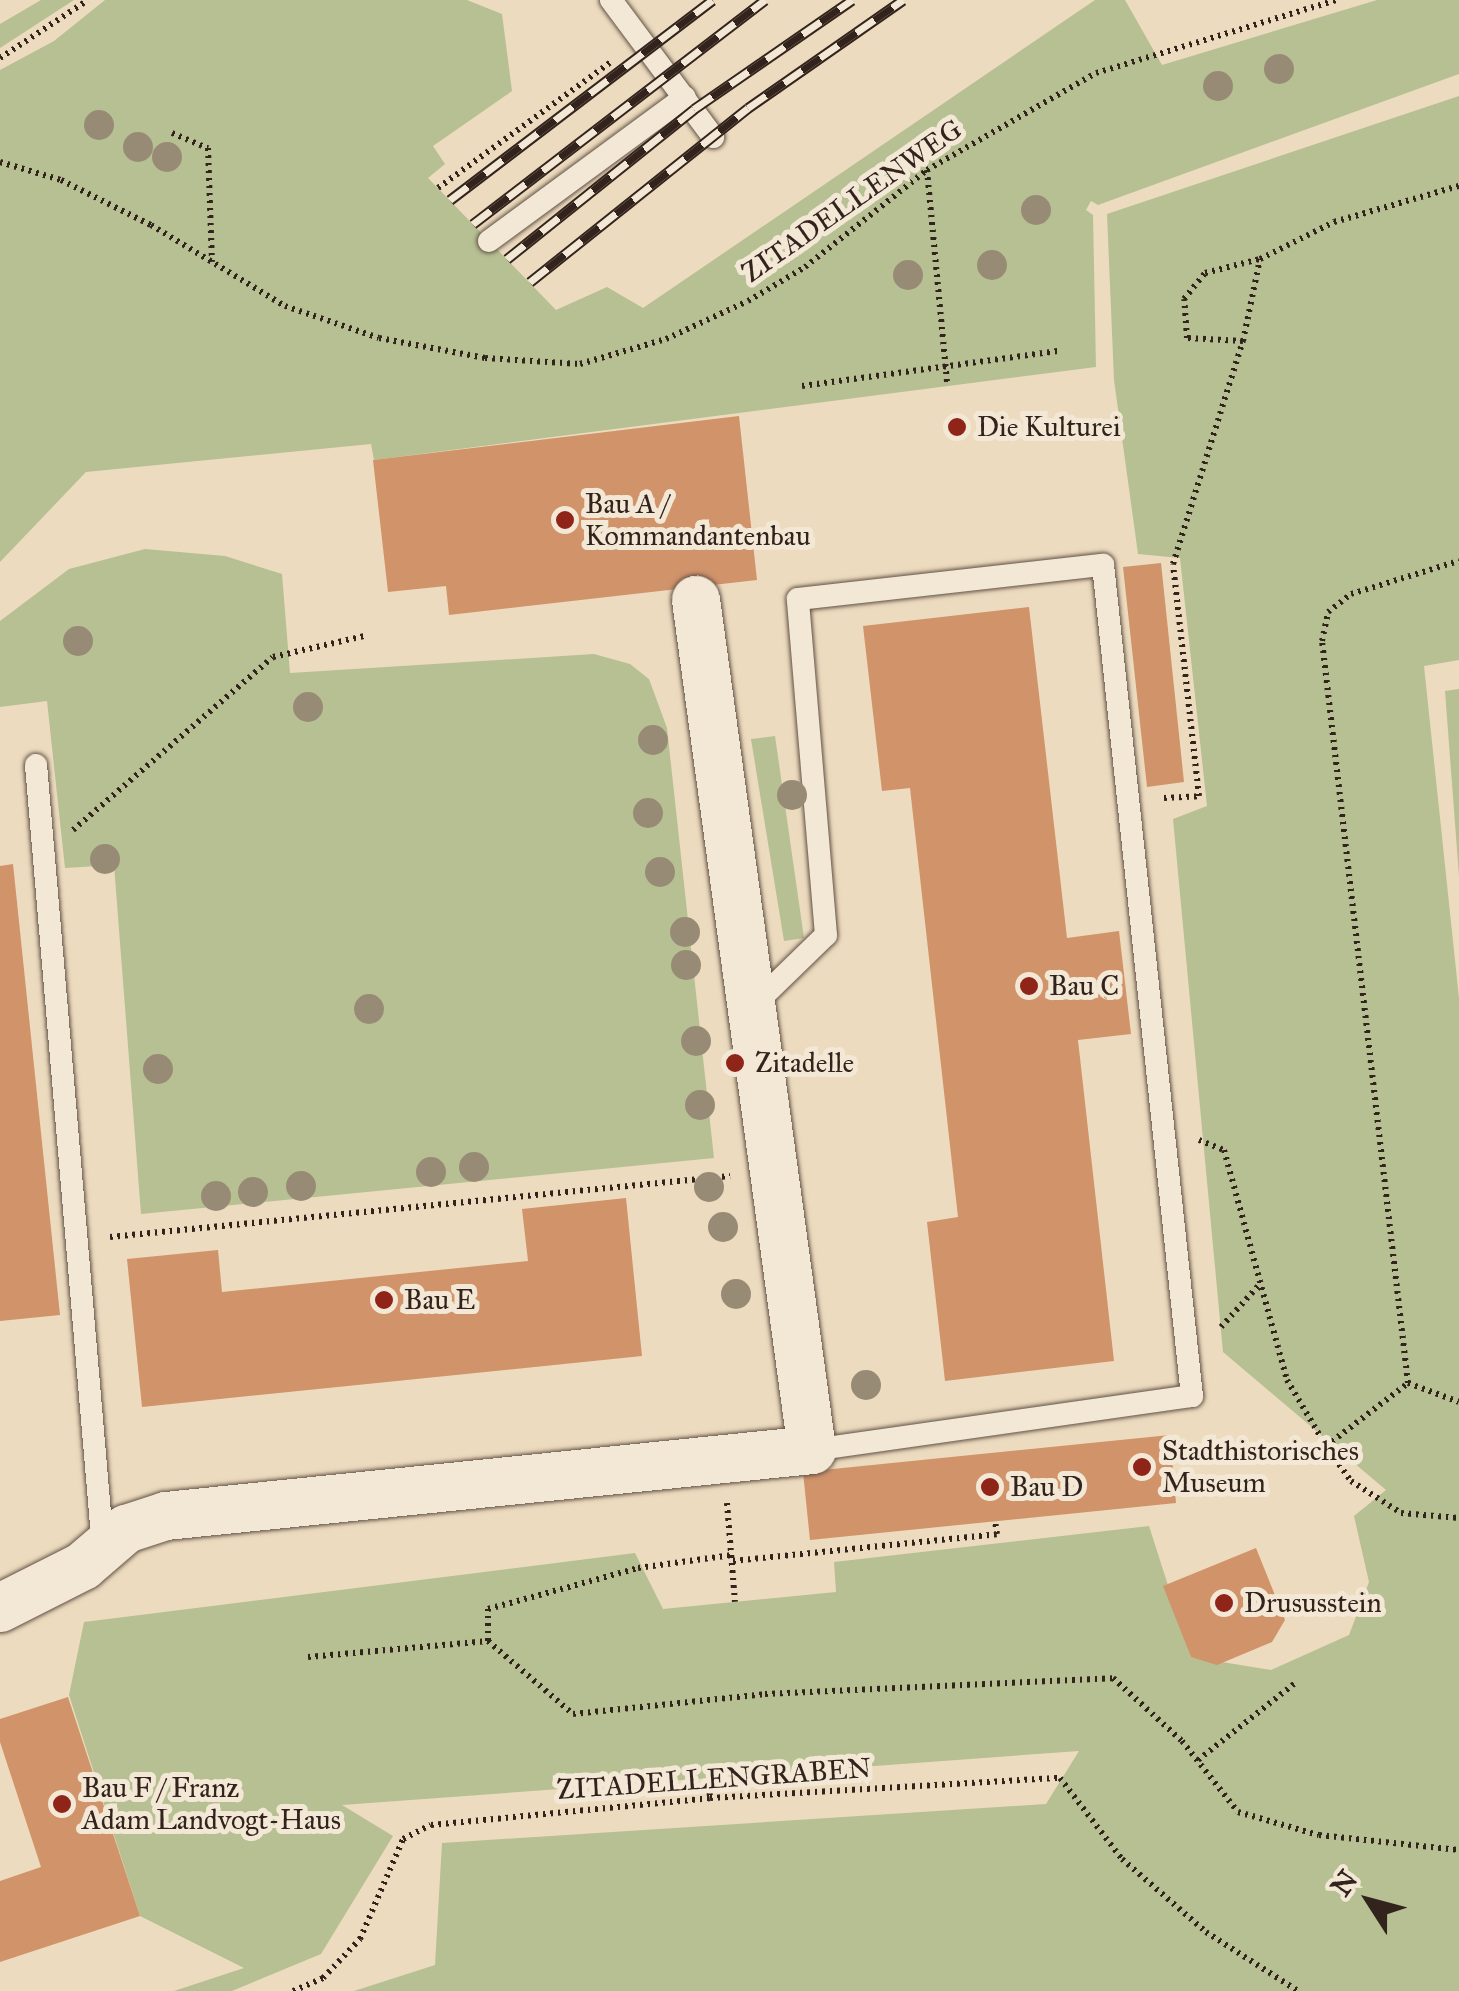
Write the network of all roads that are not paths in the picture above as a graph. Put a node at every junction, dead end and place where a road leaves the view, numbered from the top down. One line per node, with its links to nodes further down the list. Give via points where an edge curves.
1 (610, 0): 2 (lane)
2 (685, 97): 3 (lane); 4 (lane)
3 (713, 137)
4 (490, 241)
5 (696, 600): 7 (street)
6 (36, 765): 9 (lane)
7 (754, 1005): 8 (street); 8 (lane, via 826,935 798,599 1102,564 1192,1396)
8 (812, 1450): 9 (street, via 166,1516 126,1530)
9 (103, 1548): 10 (street, via 83,1566)
10 (0, 1608)

